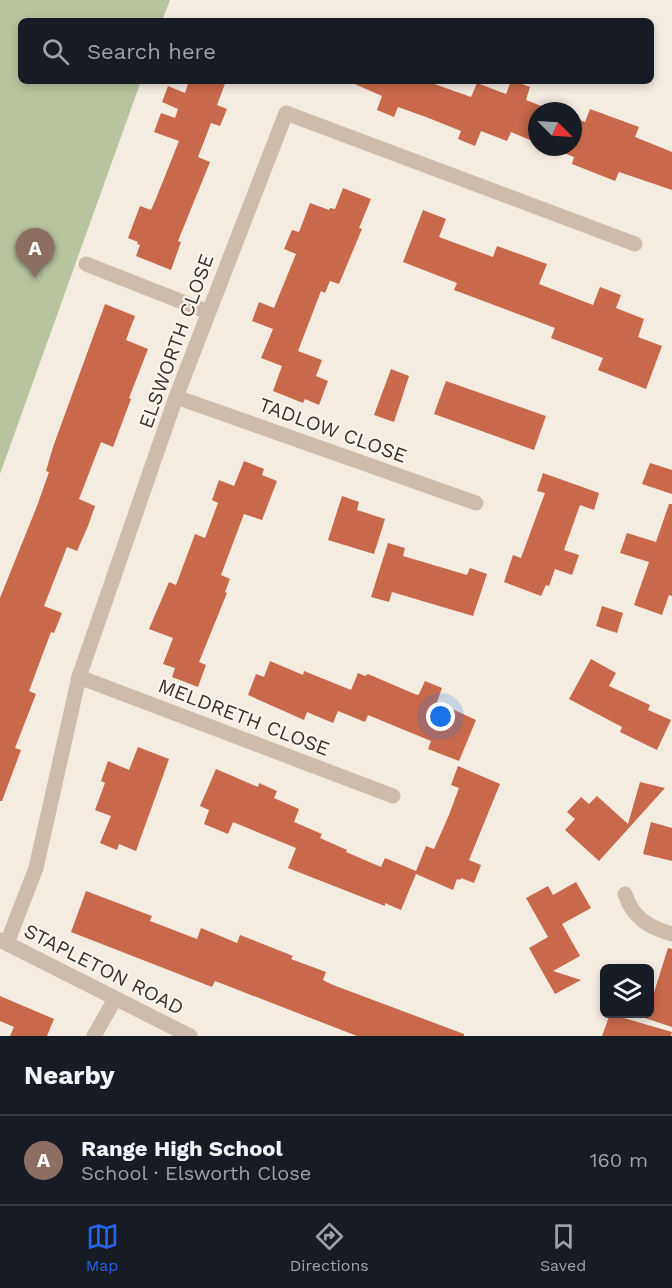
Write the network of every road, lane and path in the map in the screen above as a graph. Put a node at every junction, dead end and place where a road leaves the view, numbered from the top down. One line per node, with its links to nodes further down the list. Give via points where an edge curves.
1 (635, 244): 3 (street, ELSWORTH CLOSE, via 286,114)
2 (86, 264): 3 (street)
3 (208, 312): 4 (street, ELSWORTH CLOSE)
4 (176, 396): 5 (street, TADLOW CLOSE); 6 (street, ELSWORTH CLOSE)
5 (476, 504)
6 (80, 677): 7 (street, MELDRETH CLOSE); 10 (street, ELSWORTH CLOSE, via 36,868)
7 (393, 796)
8 (624, 894): 9 (street, via 630,909 643,921)
9 (672, 934)
10 (4, 942): 11 (street, STAPLETON ROAD)
11 (115, 999): 12 (street); 13 (street, STAPLETON ROAD)
12 (94, 1036)
13 (190, 1036)

